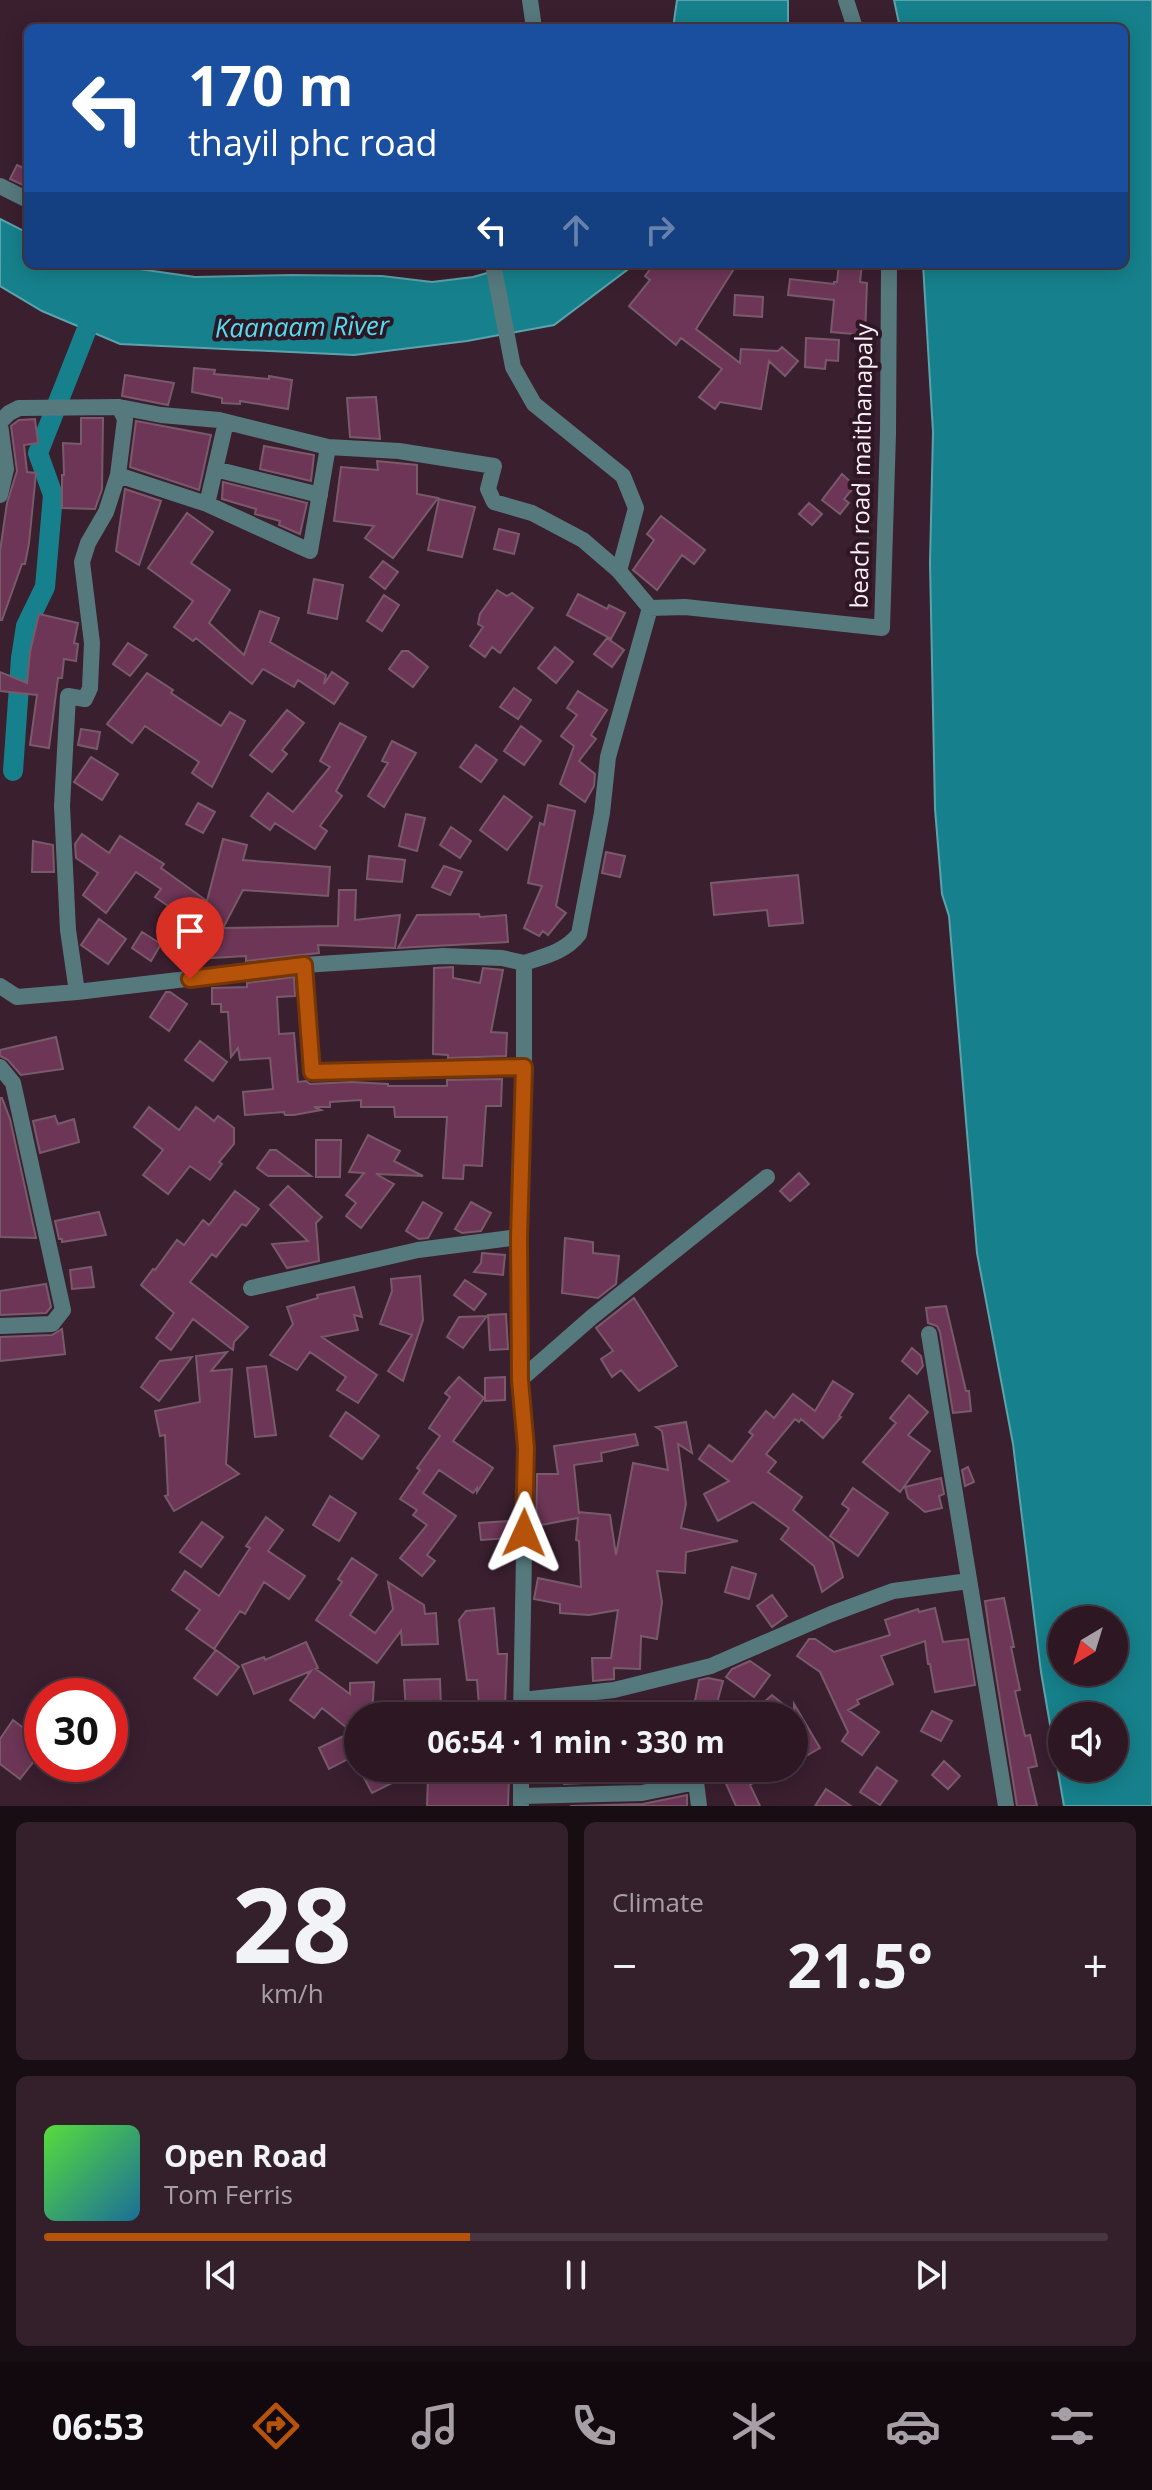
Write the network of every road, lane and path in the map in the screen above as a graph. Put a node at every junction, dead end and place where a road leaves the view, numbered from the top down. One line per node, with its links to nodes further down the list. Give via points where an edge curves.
1 (530, 0): 3 (street)
2 (846, 0): 4 (street)
3 (533, 24)
4 (854, 24)
5 (0, 186): 6 (street)
6 (24, 198)
7 (494, 268): 18 (street, via 513,367 534,404 623,476 636,508)
8 (889, 268): 19 (street, beach road maithanapaly, via 882,628 685,607)
9 (119, 407): 10 (street); 11 (street, via 19,408); 14 (street, via 125,419)
10 (226, 422): 12 (street); 13 (street)
11 (0, 423): 15 (street, via 6,469)
12 (328, 447): 16 (street); 18 (street, via 399,451 494,466 488,489 494,502 532,513 583,540)
13 (215, 469): 16 (street); 17 (street)
14 (118, 475): 17 (street); 23 (street, via 82,562 92,643 90,688 85,699 68,696 62,806)
15 (0, 495)
16 (320, 495): 17 (street, via 310,551)
17 (207, 504)
18 (619, 571): 19 (street)
19 (650, 608): 20 (street, via 608,757 579,934 558,952)
20 (524, 963): 21 (street, via 443,956); 25 (street)
21 (304, 965): 23 (street); 25 (street, via 312,1072)
22 (0, 986): 23 (street, via 17,997)
23 (77, 992)
24 (0, 1067): 29 (street, via 13,1083 63,1310 52,1324)
25 (524, 1067): 27 (street)
26 (767, 1177): 31 (street)
27 (519, 1237): 28 (street, via 418,1250); 31 (street)
28 (251, 1288)
29 (0, 1326)
30 (929, 1334): 32 (street)
31 (520, 1380): 33 (street, via 526,1448)
32 (969, 1581): 34 (street, via 893,1591 711,1666); 37 (street)
33 (522, 1702)
34 (553, 1702)
35 (521, 1801): 36 (street, via 642,1793 696,1782)
36 (699, 1806)
37 (1006, 1806)

